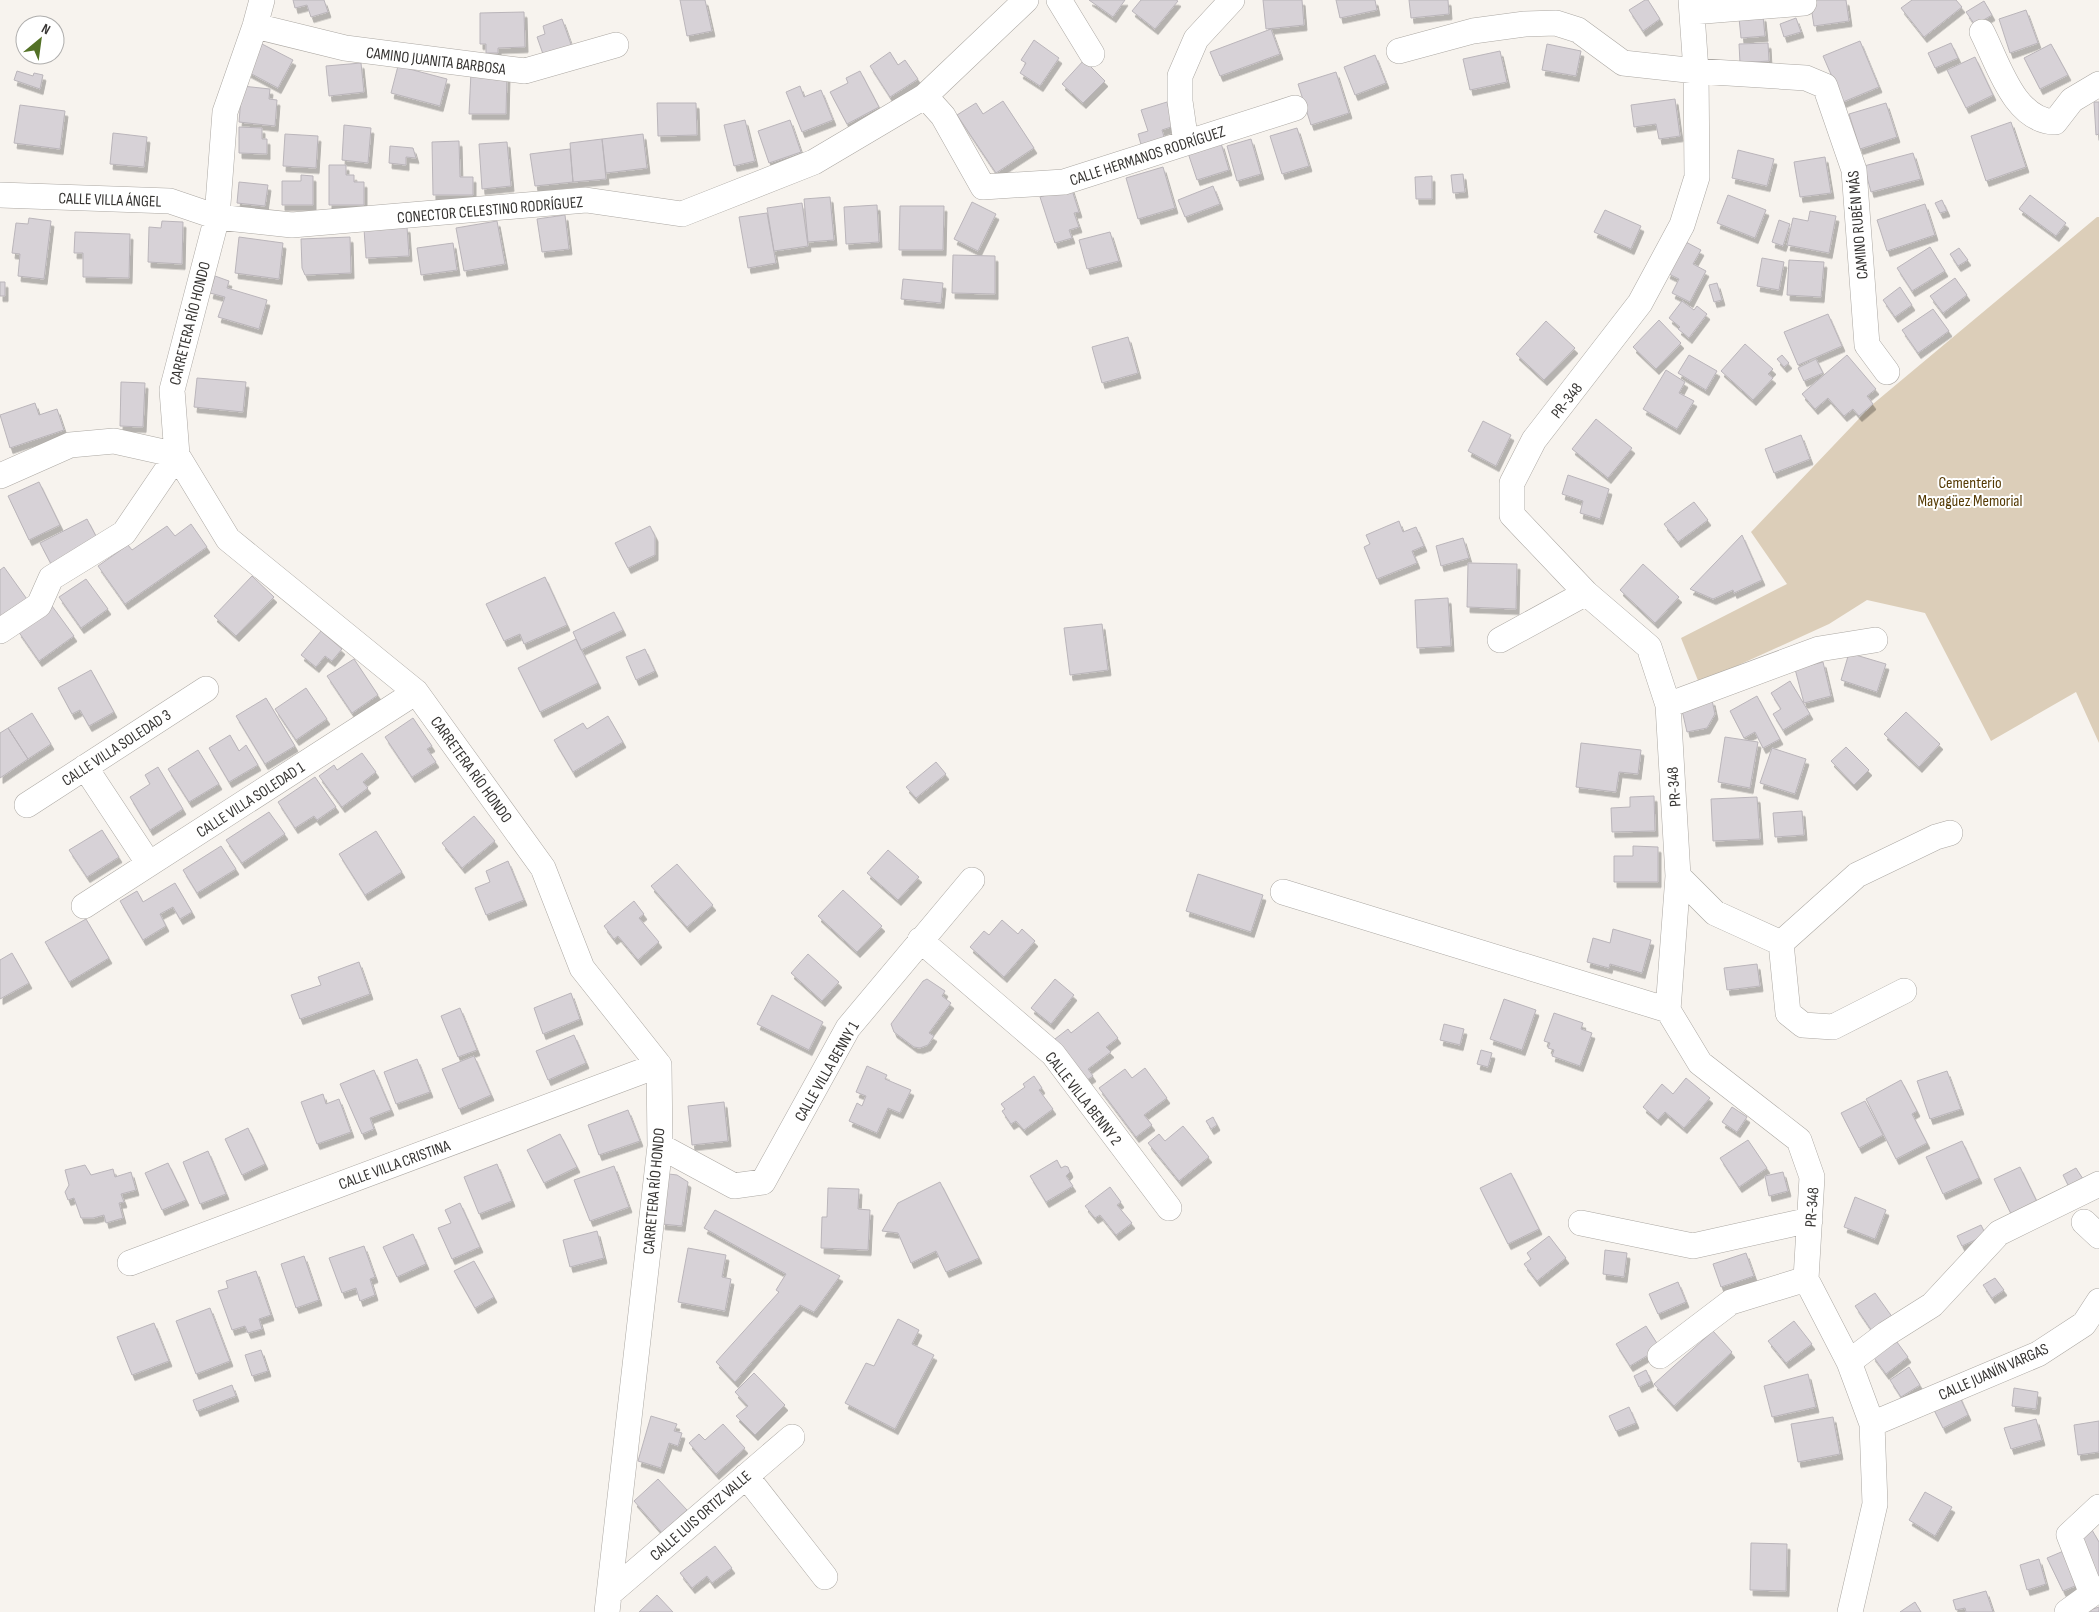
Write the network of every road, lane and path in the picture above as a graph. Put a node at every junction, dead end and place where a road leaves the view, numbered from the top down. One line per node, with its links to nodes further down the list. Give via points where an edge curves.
1 (262, 0): 7 (street, CARRETERA RÍO HONDO)
2 (1026, 0): 14 (street, CONECTOR CELESTINO RODRÍGUEZ)
3 (1059, 0): 11 (street)
4 (1232, 0): 16 (street, via 1196,40 1180,76)
5 (1804, 3): 6 (street)
6 (1691, 6): 12 (street, PR-348 / PR-348)
7 (256, 26): 9 (street, CAMINO JUANITA BARBOSA, via 345,48 525,71); 18 (street, CARRETERA RÍO HONDO, via 224,112)
8 (1982, 32): 13 (street, via 2016,101 2033,116 2046,122 2055,122 2072,100)
9 (616, 45)
10 (1398, 51): 12 (street, CAMINO RUBÉN MÁS, via 1472,31 1556,23 1578,30 1623,63)
11 (1092, 54)
12 (1696, 71): 19 (street, CAMINO RUBÉN MÁS, via 1806,78 1825,86 1854,170 1867,345); 22 (street, PR-348 / PR-348, via 1697,177 1682,225 1640,304 1534,440 1512,482 1512,515)
13 (2099, 84)
14 (925, 96): 16 (street, CALLE HERMANOS RODRÍGUEZ, via 943,116 983,187 1064,182); 18 (street, CONECTOR CELESTINO RODRÍGUEZ, via 814,162 682,214 586,200 292,226)
15 (1295, 108): 16 (street, CALLE HERMANOS RODRÍGUEZ)
16 (1186, 143)
17 (0, 195): 18 (street, CALLE VILLA ÁNGEL, via 170,201)
18 (216, 217): 20 (street, CARRETERA RÍO HONDO, via 172,390)
19 (1887, 372)
20 (177, 455): 21 (street, via 114,441 70,445); 23 (street, via 124,533 52,578 39,605); 27 (street, CARRETERA RÍO HONDO, via 228,539)
21 (0, 476)
22 (1586, 593): 24 (street); 28 (street, PR-348 / PR-348, via 1649,647)
23 (0, 631)
24 (1500, 640)
25 (1875, 640): 28 (street, via 1819,649)
26 (206, 689): 29 (street, CALLE VILLA SOLEDAD 3)
27 (416, 692): 32 (street, CALLE VILLA SOLEDAD 1); 41 (street, CARRETERA RÍO HONDO, via 543,868 582,968)
28 (1668, 705): 33 (street, PR-348 / PR-348)
29 (85, 767): 30 (street, CALLE VILLA SOLEDAD 3); 32 (street)
30 (27, 805)
31 (1950, 833): 38 (street, via 1857,875)
32 (149, 864): 36 (street, CALLE VILLA SOLEDAD 1)
33 (1678, 876): 38 (street, via 1715,913); 40 (street, PR-348 / PR-348)
34 (972, 880): 37 (street, CALLE VILLA BENNY 1)
35 (1283, 892): 40 (street)
36 (84, 906)
37 (920, 940): 42 (street, CALLE VILLA BENNY 1, via 848,1028 763,1182 734,1186); 44 (street, CALLE VILLA BENNY 2, via 1053,1054)
38 (1781, 943): 39 (street, via 1788,1012 1803,1025 1833,1028)
39 (1904, 991)
40 (1668, 1010): 45 (street, PR-348 / PR-348, via 1700,1063 1799,1140 1812,1177)
41 (659, 1065): 42 (street, CARRETERA RÍO HONDO); 47 (street, CALLE VILLA CRISTINA)
42 (660, 1146): 58 (street, CARRETERA RÍO HONDO)
43 (2099, 1184): 51 (street, via 1999,1233 1932,1305)
44 (1169, 1208)
45 (1810, 1220): 46 (street, via 1693,1246); 48 (street, PR-348 / PR-348)
46 (1581, 1223)
47 (130, 1263)
48 (1806, 1279): 50 (street, via 1731,1302); 51 (street)
49 (2099, 1301): 52 (street, CALLE JUANÍN VARGAS, via 2084,1324 2038,1354)
50 (1660, 1356)
51 (1848, 1362): 52 (street)
52 (1872, 1424): 59 (street, via 1874,1504)
53 (792, 1437): 54 (street, CALLE LUIS ORTIZ VALLE)
54 (746, 1476): 56 (street); 58 (street, CALLE LUIS ORTIZ VALLE)
55 (2099, 1507): 57 (street, via 2069,1535)
56 (825, 1577)
57 (2096, 1591): 60 (street)
58 (608, 1603)
59 (1850, 1612)
60 (2068, 1612)

